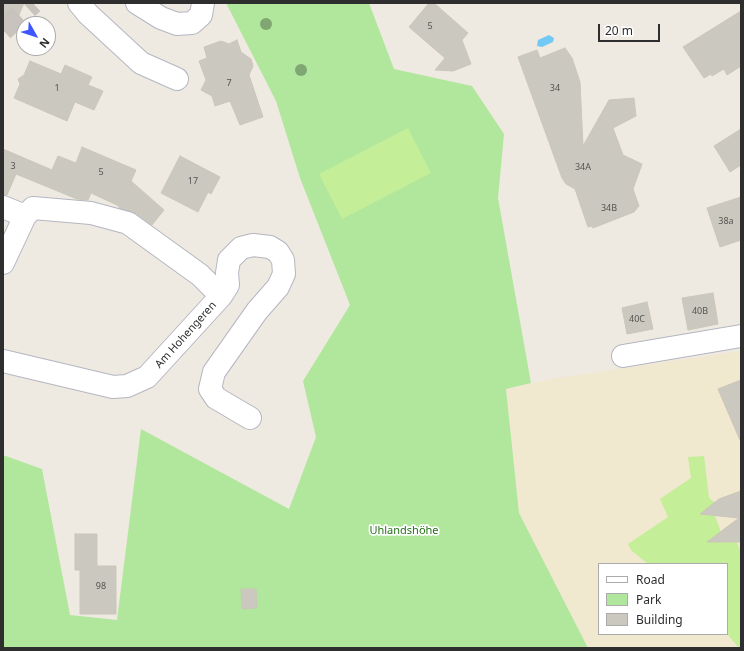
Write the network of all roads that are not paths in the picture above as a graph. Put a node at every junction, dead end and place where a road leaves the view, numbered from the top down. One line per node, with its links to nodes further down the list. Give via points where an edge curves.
1 (79, 3): 4 (street, via 141,63)
2 (137, 3): 3 (street, via 161,18 177,24 192,23 201,15)
3 (203, 3)
4 (177, 79)
5 (3, 207): 6 (street)
6 (25, 216): 7 (street); 8 (street, Am Hohengeren, via 33,208 90,213 128,223 200,275)
7 (3, 263)
8 (221, 296): 11 (street, Am Hohengeren, via 147,377 128,386 113,387); 12 (street, via 228,285 230,260 241,248 253,245 270,247 278,252 283,260 284,274 278,288 257,311 214,372 210,389 216,398)
9 (741, 336): 10 (street)
10 (623, 356)
11 (3, 361)
12 (250, 418)

